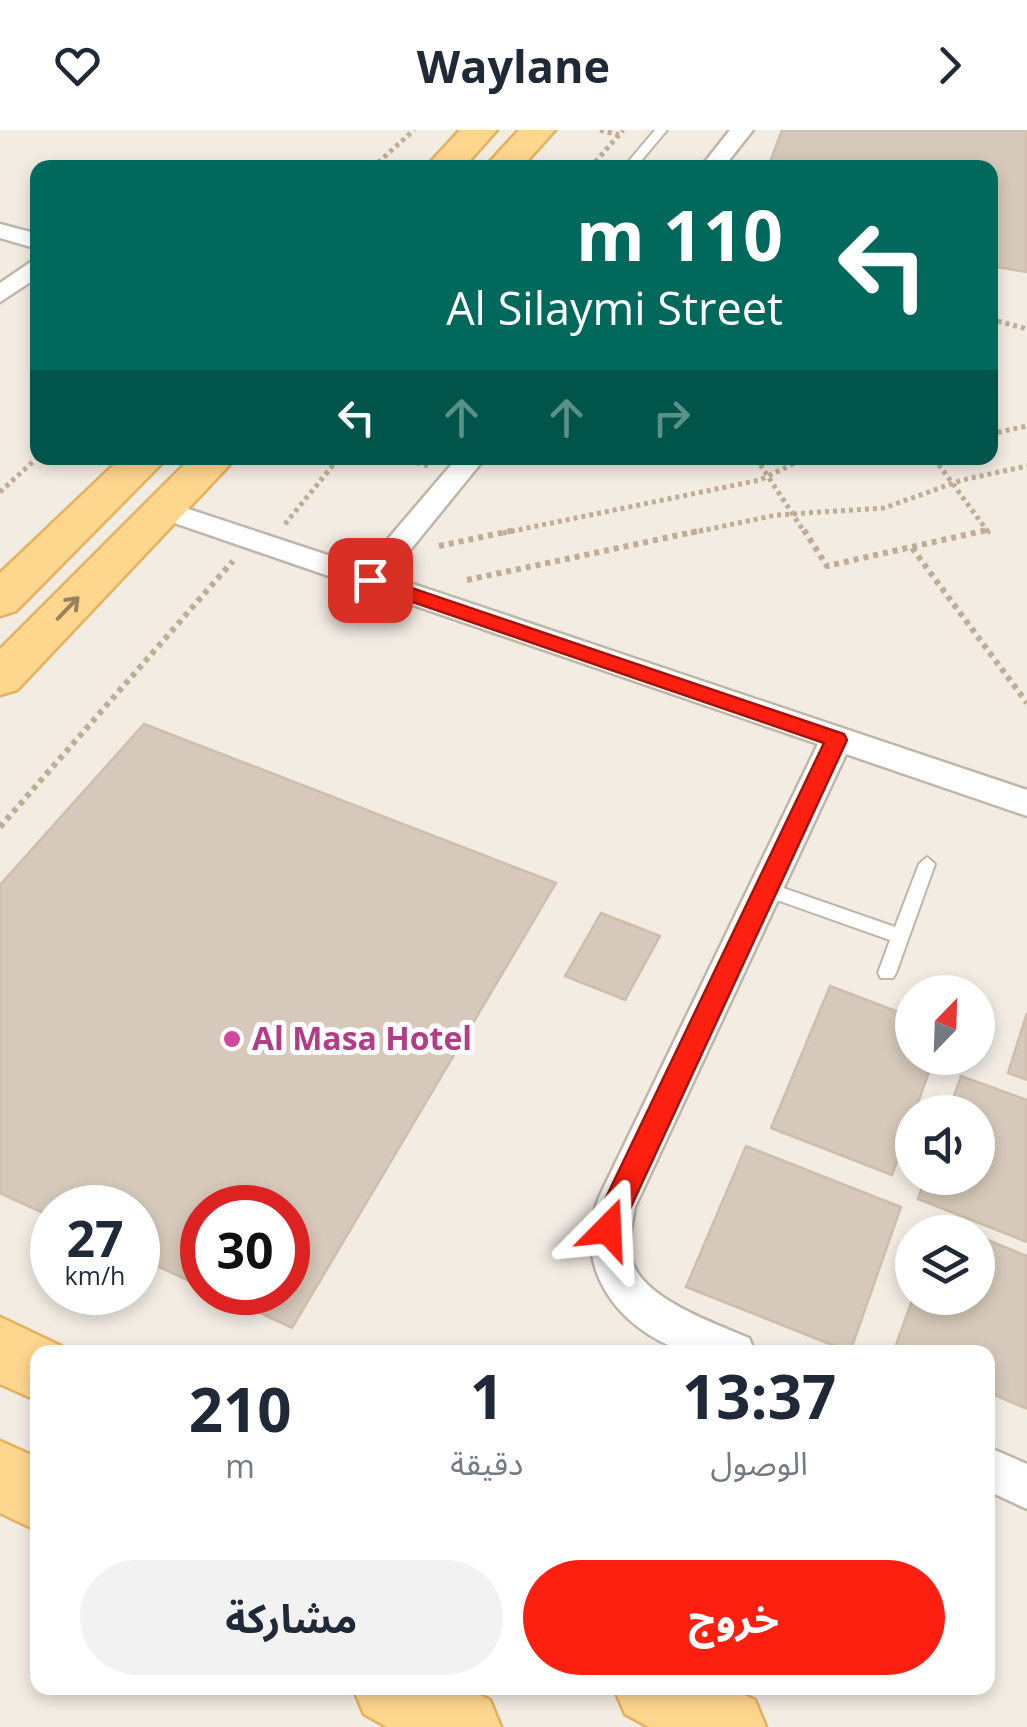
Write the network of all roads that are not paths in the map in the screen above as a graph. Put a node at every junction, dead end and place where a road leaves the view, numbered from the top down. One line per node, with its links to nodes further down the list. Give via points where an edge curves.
1 (480, 130): 5 (main road)
2 (538, 130): 6 (main road)
3 (661, 130): 7 (lane)
4 (742, 130): 8 (street)
5 (450, 160)
6 (509, 160)
7 (635, 160)
8 (718, 160)
9 (0, 231): 10 (street)
10 (30, 240)
11 (30, 271): 12 (street)
12 (0, 295)
13 (139, 465): 18 (main road)
14 (208, 465): 16 (main road)
15 (465, 465): 17 (street)
16 (164, 510): 17 (street, via 268,545); 19 (main road, one-way to 16)
17 (379, 568): 20 (street, via 406,592)
18 (0, 600)
19 (0, 678)
20 (836, 740): 21 (street); 23 (street)
21 (1027, 803)
22 (928, 864): 24 (lane)
23 (766, 889): 24 (lane); 26 (street, via 608,1229 616,1277 631,1298 652,1315)
24 (901, 936): 25 (lane)
25 (887, 973)
26 (718, 1345)
27 (0, 1349): 28 (main road)
28 (30, 1365)
29 (995, 1471): 31 (street)
30 (0, 1476): 32 (main road)
31 (1027, 1486)
32 (30, 1492)
33 (403, 1695): 35 (main road)
34 (666, 1695): 36 (main road)
35 (462, 1727)
36 (728, 1727)

